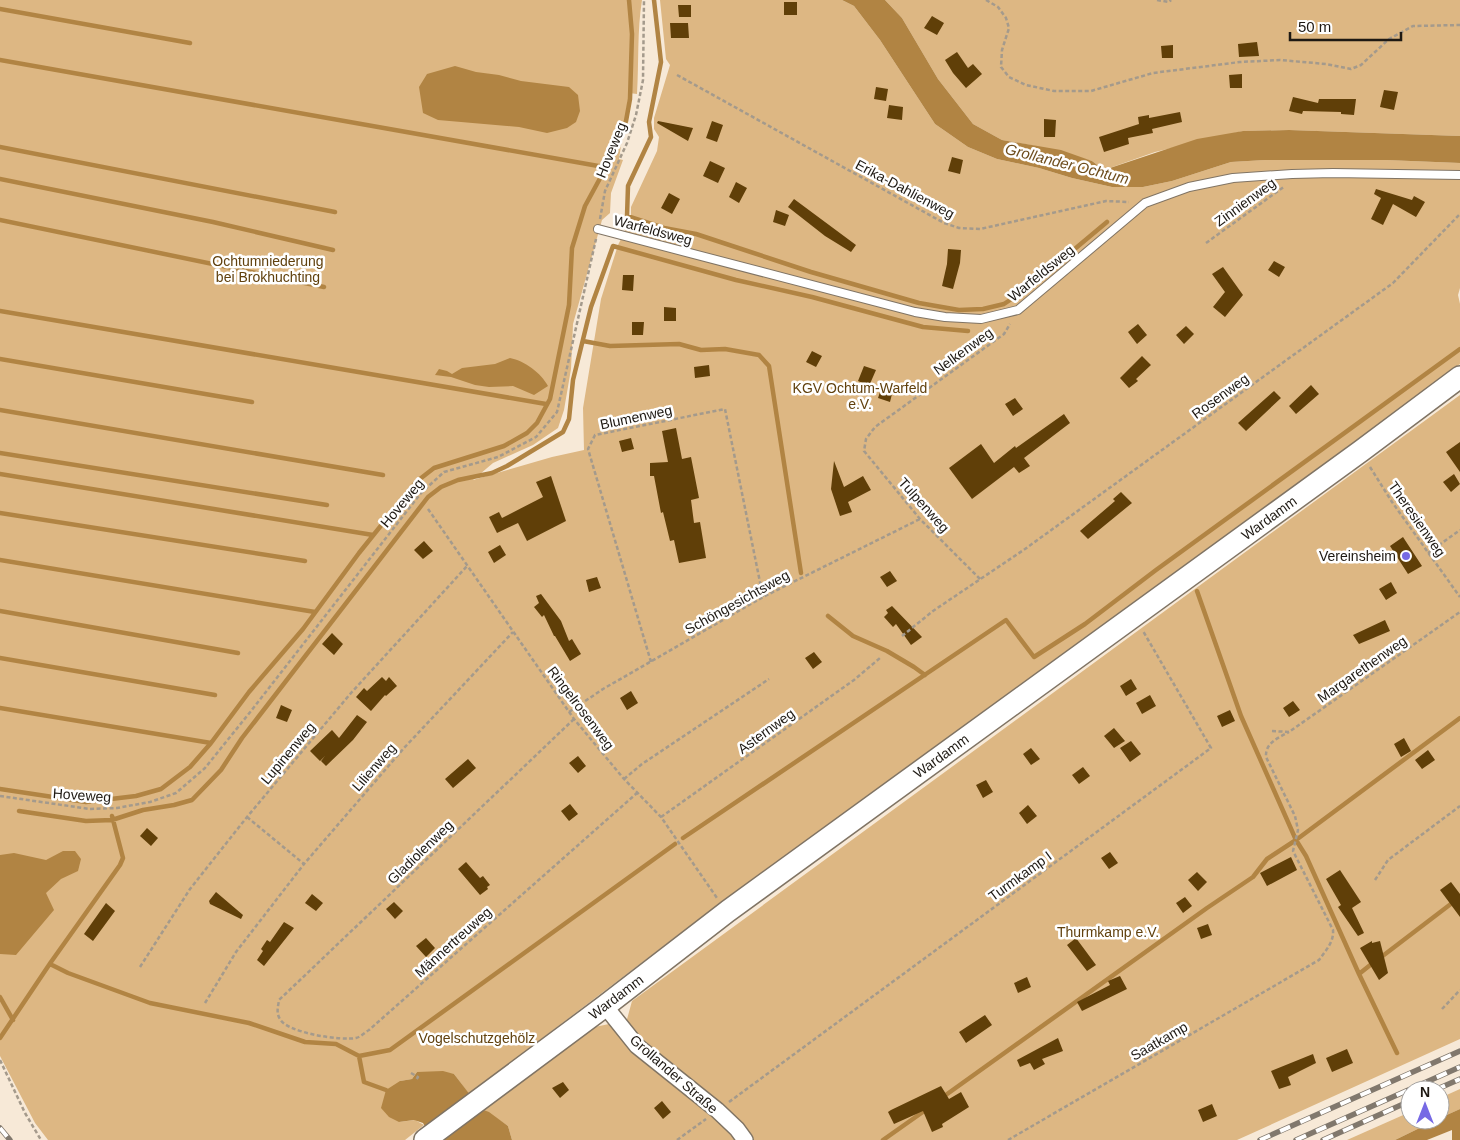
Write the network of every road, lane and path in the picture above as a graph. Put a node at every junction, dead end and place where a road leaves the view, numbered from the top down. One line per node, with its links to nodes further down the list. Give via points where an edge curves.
1 (644, 0): 11 (path, Hoveweg, via 644,80 626,143 605,191)
2 (986, 0): 5 (path, via 998,7 1009,28 1001,66 1009,77 1026,85 1054,91 1090,91 1153,73 1240,62 1280,60 1352,69 1361,65 1389,39 1413,26)
3 (1157, 0): 4 (path)
4 (1172, 0)
5 (1460, 25)
6 (677, 75): 9 (path, Erika-Dahlienweg, via 944,223 959,228 980,229 1106,201)
7 (1292, 174): 8 (lane, Warfeldsweg); 9 (lane, Warfeldsweg, via 1233,178 1189,187); 12 (path, Zinnienweg, via 1286,185)
8 (1460, 175)
9 (1145, 203): 13 (lane, Warfeldsweg)
10 (1460, 214): 22 (path, Rosenweg, via 1394,283)
11 (598, 229): 13 (lane, Warfeldsweg, via 915,312 981,320); 38 (path, Hoveweg, via 556,412 536,438 498,457 444,472 421,493 205,768 176,793 117,808 90,809)
12 (1206, 243)
13 (1018, 310): 15 (path, Nelkenweg, via 1004,334 875,427)
14 (1460, 377): 16 (street, Wardamm)
15 (866, 439): 18 (path, Tulpenweg, via 864,451)
16 (1361, 451): 20 (path, Theresienweg); 26 (street, Wardamm)
17 (428, 509): 21 (path, Ringelrosenweg)
18 (920, 519): 22 (path, Tulpenweg); 23 (path, Schöngesichtsweg)
19 (1460, 530): 20 (path)
20 (1428, 553): 24 (path, Theresienweg)
21 (468, 565): 27 (path, Ringelrosenweg); 40 (path, Lupinenweg, via 351,693)
22 (980, 579): 28 (path, Rosenweg)
23 (763, 597): 30 (path, Schöngesichtsweg); 30 (path, Blumenweg, via 725,409 595,435 588,449)
24 (1460, 597)
25 (1460, 612): 35 (path, Margarethenweg)
26 (1134, 616): 44 (street, Wardamm); 55 (path, Turmkamp I, via 1211,748)
27 (513, 632): 32 (path, Ringelrosenweg); 42 (path, Lilienweg, via 404,748)
28 (902, 636)
29 (880, 658): 41 (path, Asternweg, via 854,680)
30 (651, 662): 32 (path, Schöngesichtsweg)
31 (769, 679): 36 (path)
32 (569, 712): 33 (path, Ringelrosenweg)
33 (574, 719): 36 (path, Ringelrosenweg); 48 (path, Gladiolenweg)
34 (1272, 731): 35 (path)
35 (1289, 732): 45 (path, Margarethenweg, via 1269,744 1266,757 1295,816 1298,832 1294,851 1333,930 1334,937)
36 (624, 779): 37 (path, Ringelrosenweg)
37 (637, 793): 41 (path, Ringelrosenweg); 48 (path, Männertreuweg, via 358,1038 313,1034 290,1027 280,1021 277,1012)
38 (0, 796)
39 (1460, 806): 43 (path, via 1388,860)
40 (247, 817): 42 (path); 46 (path, Lupinenweg, via 190,889)
41 (661, 817): 44 (path, Ringelrosenweg)
42 (304, 864): 49 (path, Lilienweg, via 236,952)
43 (1375, 880)
44 (728, 911): 50 (street, Wardamm)
45 (1319, 960): 60 (path, Saatkamp)
46 (140, 967)
47 (1460, 990): 51 (path)
48 (279, 1000)
49 (205, 1002)
50 (605, 1006): 55 (street, Grollander Straße, via 637,1046); 56 (street, Wardamm)
51 (1442, 1009)
52 (0, 1060): 57 (path)
53 (411, 1073): 54 (path, via 418,1077)
54 (416, 1080)
55 (717, 1110): 58 (path); 59 (street, Grollander Straße)
56 (427, 1139)
57 (41, 1140)
58 (677, 1140)
59 (745, 1140)
60 (1008, 1140)

